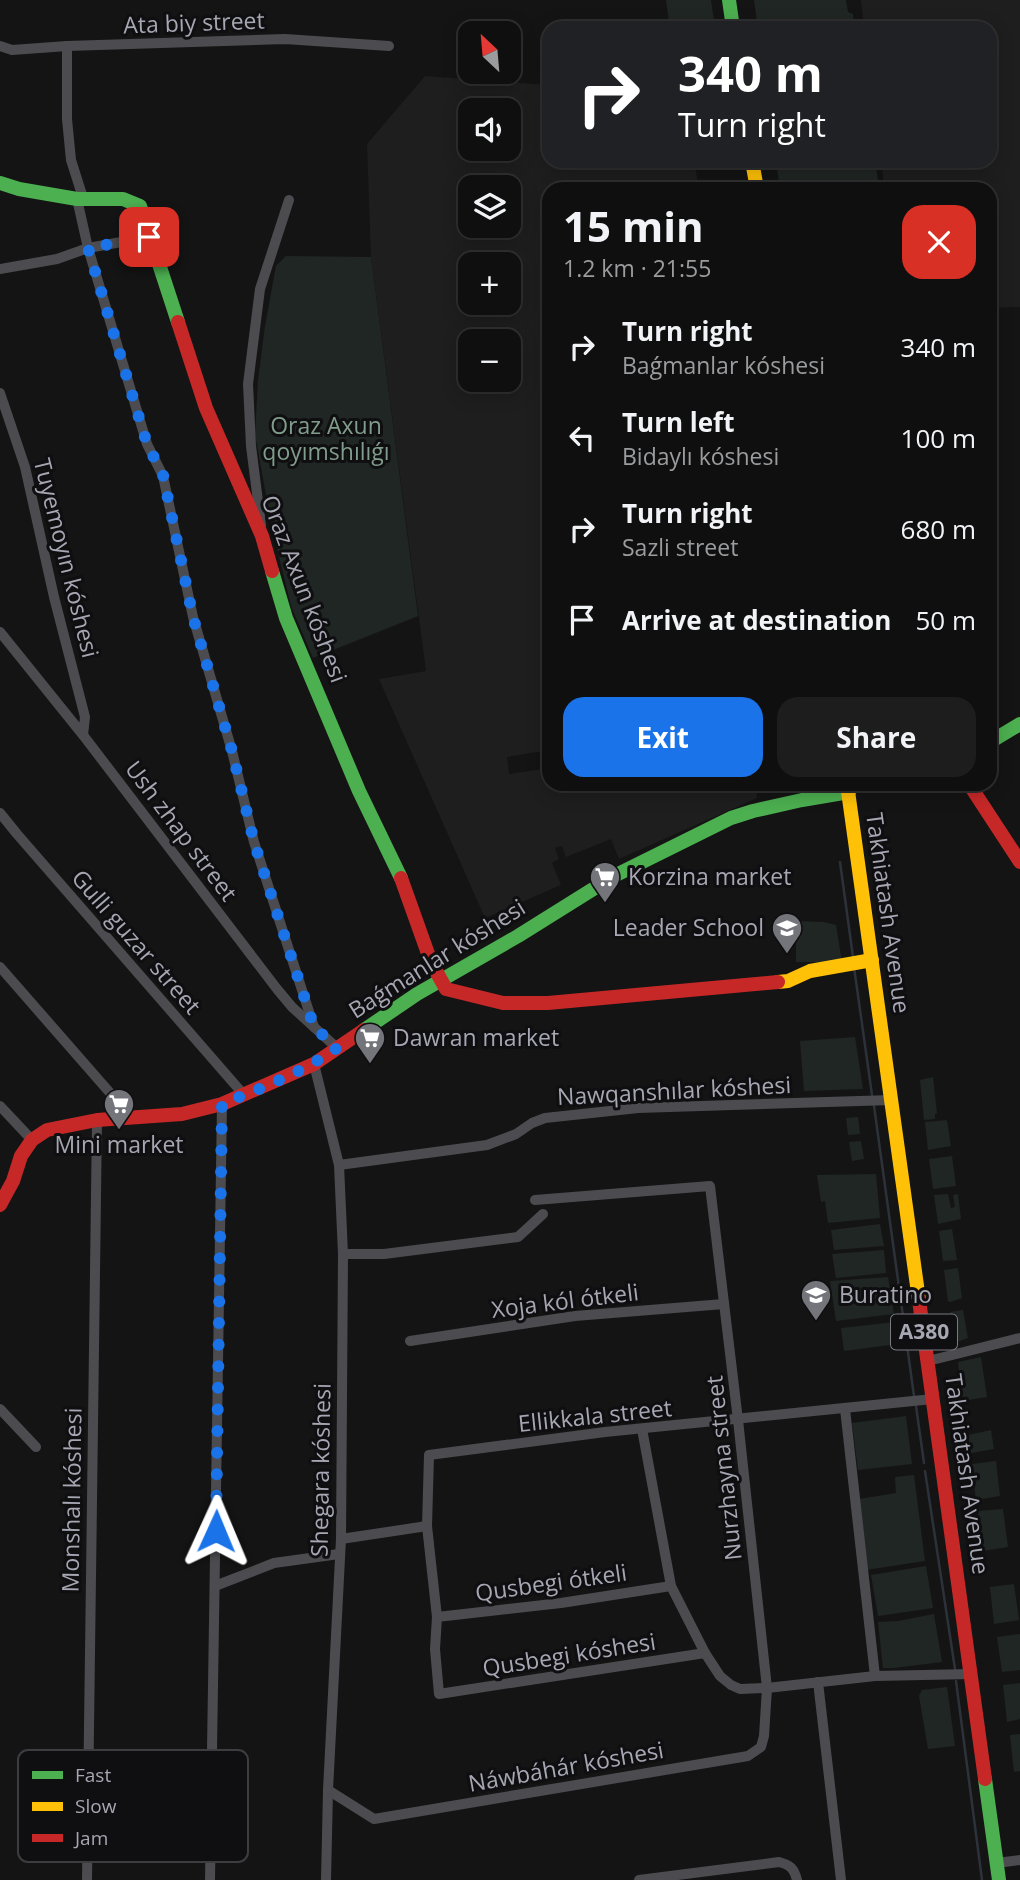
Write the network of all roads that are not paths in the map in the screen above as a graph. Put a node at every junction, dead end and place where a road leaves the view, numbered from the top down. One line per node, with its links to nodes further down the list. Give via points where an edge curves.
1 (729, 0): 2 (main road)
2 (732, 21)
3 (0, 46): 4 (street, Ata biy street, via 12,50)
4 (67, 46): 5 (street, Ata biy street, via 285,39); 7 (street, via 67,119)
5 (389, 46)
6 (0, 183): 7 (main road)
7 (81, 200): 9 (main road, Oraz Axun kóshesi, via 124,199 140,206); 10 (street)
8 (289, 200): 13 (street, via 260,289 248,384)
9 (149, 237): 10 (street); 13 (main road, Oraz Axun kóshesi, via 206,408)
10 (88, 248): 11 (street, via 57,259); 26 (street, via 147,444 163,475 193,617 254,842)
11 (0, 269)
12 (0, 393): 16 (street, Tuyemoyın kóshesi, via 25,467 85,717)
13 (262, 536): 25 (main road, Oraz Axun kóshesi, via 286,618)
14 (0, 632): 16 (street, Ush zhap street)
15 (1020, 724): 17 (main road)
16 (83, 735): 26 (street, Ush zhap street, via 292,1007)
17 (997, 738)
18 (836, 791): 25 (main road, Baǵmanlar kóshesi, via 754,811 711,827 614,876)
19 (848, 791): 23 (main road, Takhiatash Avenue / A380)
20 (974, 791): 22 (main road)
21 (0, 813): 29 (street, Gulli guzar street)
22 (1019, 858)
23 (872, 960): 25 (main road, via 810,971 788,981 548,1003 503,1003 446,989); 30 (main road, Takhiatash Avenue / A380)
24 (0, 967): 33 (street)
25 (442, 981): 27 (main road, Baǵmanlar kóshesi)
26 (314, 1027): 27 (street, Ush zhap street)
27 (337, 1048): 28 (main road, Baǵmanlar kóshesi)
28 (314, 1064): 29 (main road, Baǵmanlar kóshesi); 36 (street, Shegara kóshesi)
29 (244, 1095): 31 (main road, Baǵmanlar kóshesi)
30 (892, 1100): 36 (street, Nawqanshılar kóshesi, via 638,1108 545,1118 486,1145); 44 (main road, Takhiatash Avenue / A380)
31 (222, 1104): 33 (main road, Baǵmanlar kóshesi, via 182,1114); 54 (street)
32 (0, 1106): 35 (street)
33 (132, 1118): 34 (main road, Baǵmanlar kóshesi)
34 (97, 1120): 35 (main road, Baǵmanlar kóshesi, via 47,1130); 63 (street, Monshalı kóshesi)
35 (32, 1140): 38 (main road)
36 (339, 1165): 40 (street, Shegara kóshesi)
37 (535, 1200): 41 (street, Nurzhayna street, via 710,1186)
38 (0, 1205)
39 (543, 1214): 40 (street, via 518,1237 384,1254)
40 (342, 1254): 52 (street, Shegara kóshesi)
41 (724, 1304): 43 (street, Xoja kól ótkeli, via 575,1316); 48 (street, Nurzhayna street)
42 (1020, 1338): 44 (street)
43 (410, 1341)
44 (928, 1362): 45 (main road, Takhiatash Avenue / A380)
45 (933, 1399): 47 (street, Ellikkala street); 58 (main road, Takhiatash Avenue / A380)
46 (0, 1409): 50 (street)
47 (845, 1409): 48 (street, Ellikkala street); 59 (street)
48 (738, 1420): 49 (street, Ellikkala street); 61 (street, Nurzhayna street)
49 (642, 1429): 51 (street, Ellikkala street, via 429,1455); 55 (street)
50 (36, 1447)
51 (427, 1526): 52 (street); 56 (street)
52 (341, 1539): 53 (street, Shegara kóshesi)
53 (340, 1554): 54 (street, via 274,1563); 65 (street, Shegara kóshesi)
54 (215, 1586): 64 (street)
55 (671, 1586): 56 (street, Qusbegi ótkeli); 57 (street)
56 (437, 1617): 57 (street, Qusbegi kóshesi, via 439,1694)
57 (705, 1653): 61 (street, via 731,1685)
58 (972, 1674): 59 (street); 69 (main road, Takhiatash Avenue / A380)
59 (875, 1676): 60 (street)
60 (818, 1682): 61 (street); 75 (street)
61 (767, 1688): 62 (street, Nurzhayna street)
62 (761, 1747): 65 (street, Náwbáhár kóshesi, via 748,1756 374,1819)
63 (89, 1750)
64 (212, 1750)
65 (328, 1790): 72 (street, Shegara kóshesi)
66 (1020, 1860): 69 (street)
67 (87, 1862): 70 (street, Monshalı kóshesi)
68 (210, 1862): 71 (street)
69 (997, 1863): 76 (main road, Takhiatash Avenue / A380)
70 (87, 1880)
71 (210, 1880)
72 (326, 1880)
73 (639, 1880): 74 (street, via 767,1862 788,1864)
74 (797, 1880)
75 (841, 1880)
76 (999, 1880)

